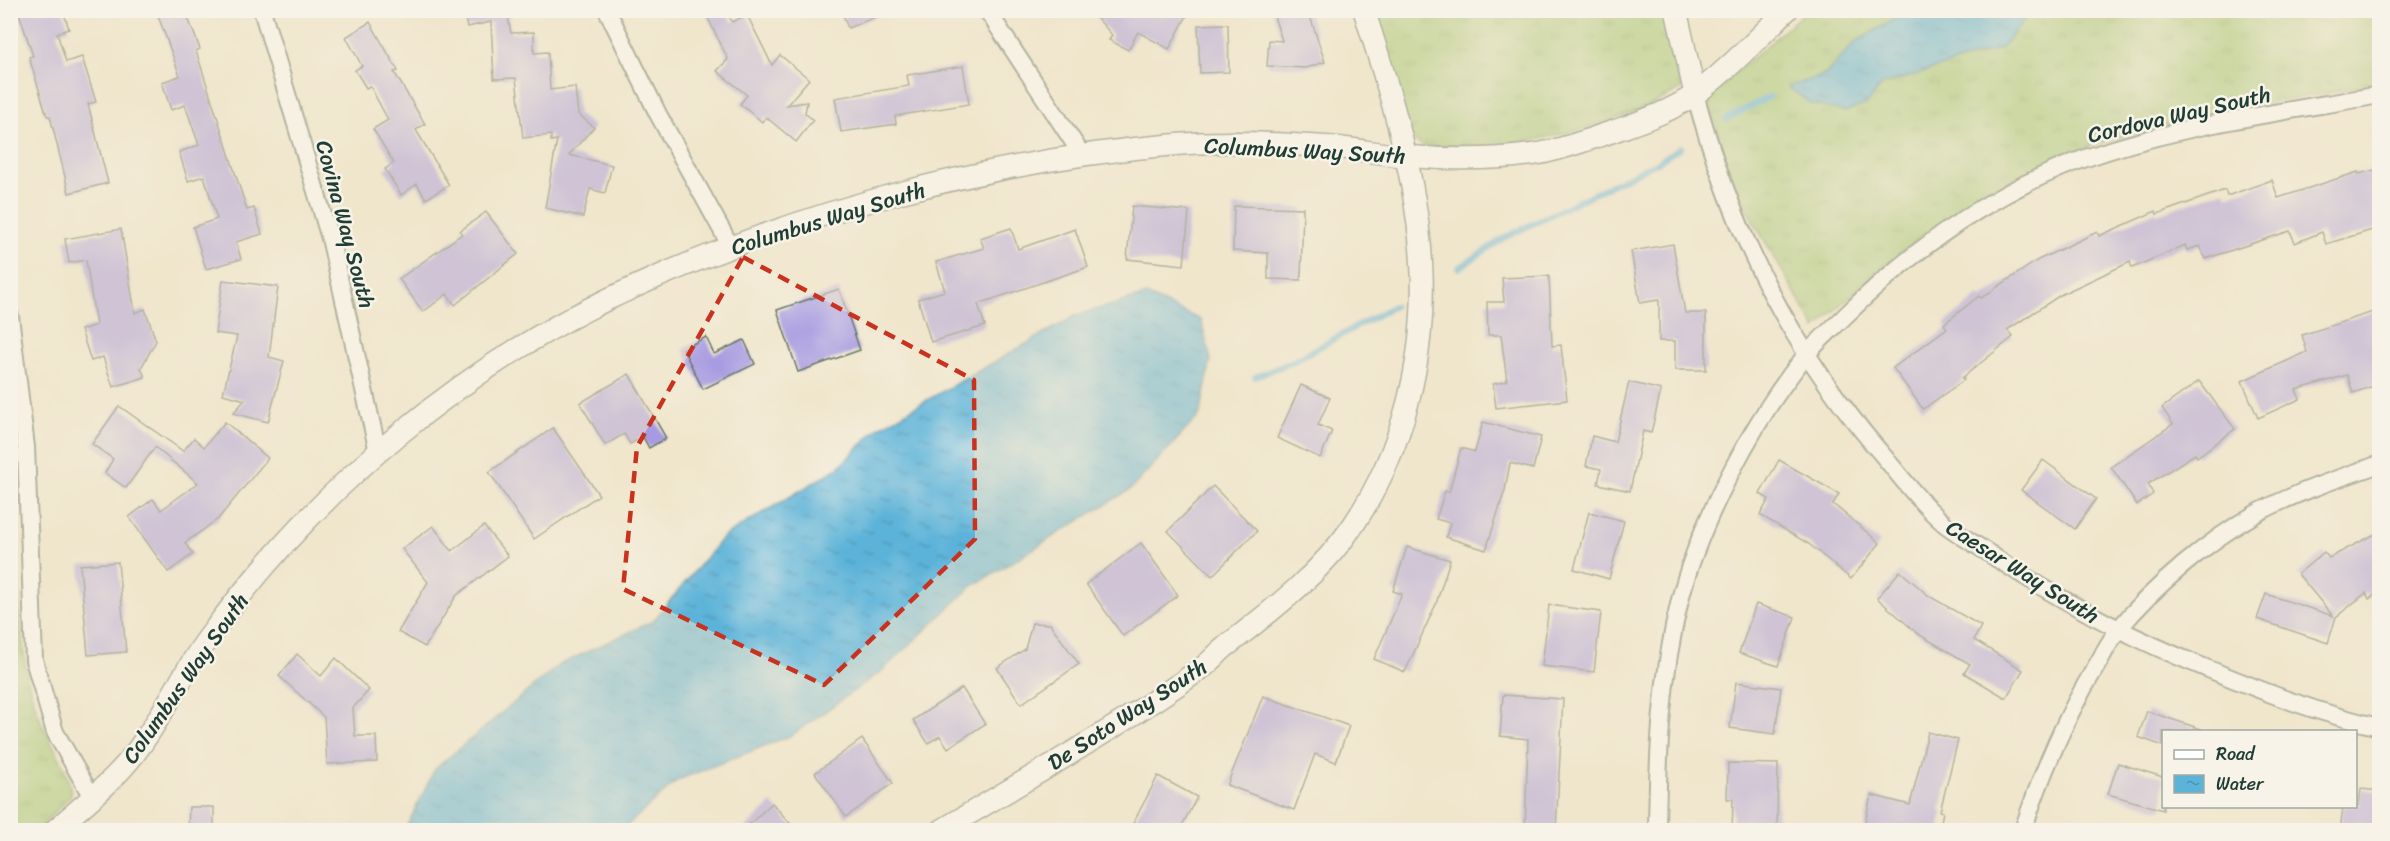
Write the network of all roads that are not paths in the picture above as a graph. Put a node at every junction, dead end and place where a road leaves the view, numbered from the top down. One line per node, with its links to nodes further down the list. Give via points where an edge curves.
1 (262, 10): 14 (street, Covina Way South, via 331,242)
2 (607, 10): 11 (street, via 658,114)
3 (987, 10): 9 (street)
4 (1364, 10): 10 (street, De Soto Way South)
5 (1676, 10): 7 (street, Caesar Way South)
6 (1787, 10): 7 (street, Columbus Way South)
7 (1695, 94): 10 (street, Columbus Way South, via 1650,118 1541,153 1476,159); 13 (street, Caesar Way South, via 1714,164 1736,221 1767,289)
8 (2379, 95): 13 (street, Cordova Way South, via 2199,128 2106,151 2024,185 1940,234 1866,295)
9 (1082, 155): 10 (street, Columbus Way South, via 1174,144 1259,143); 11 (street, Columbus Way South, via 938,185 834,212)
10 (1405, 156): 20 (street, De Soto Way South, via 1422,273 1418,351 1404,418 1384,469 1353,525 1318,567 1274,609 1205,666 1131,716)
11 (731, 247): 14 (street, Columbus Way South, via 638,285 556,327 460,388)
12 (10, 316): 18 (street, via 26,447 34,660 55,732)
13 (1807, 354): 16 (street, Caesar Way South, via 1845,412 1946,524 2026,578); 21 (street, Cordova Way South, via 1752,433 1706,525 1681,597 1665,669)
14 (378, 452): 18 (street, Columbus Way South, via 280,549 205,642 135,754)
15 (2379, 464): 16 (street, via 2257,514 2194,557)
16 (2118, 631): 17 (street, Caesar Way South, via 2273,695); 22 (street, via 2081,691 2050,755)
17 (2379, 727)
18 (92, 797): 19 (street, Columbus Way South)
19 (55, 831)
20 (942, 831)
21 (1657, 831)
22 (2023, 831)

